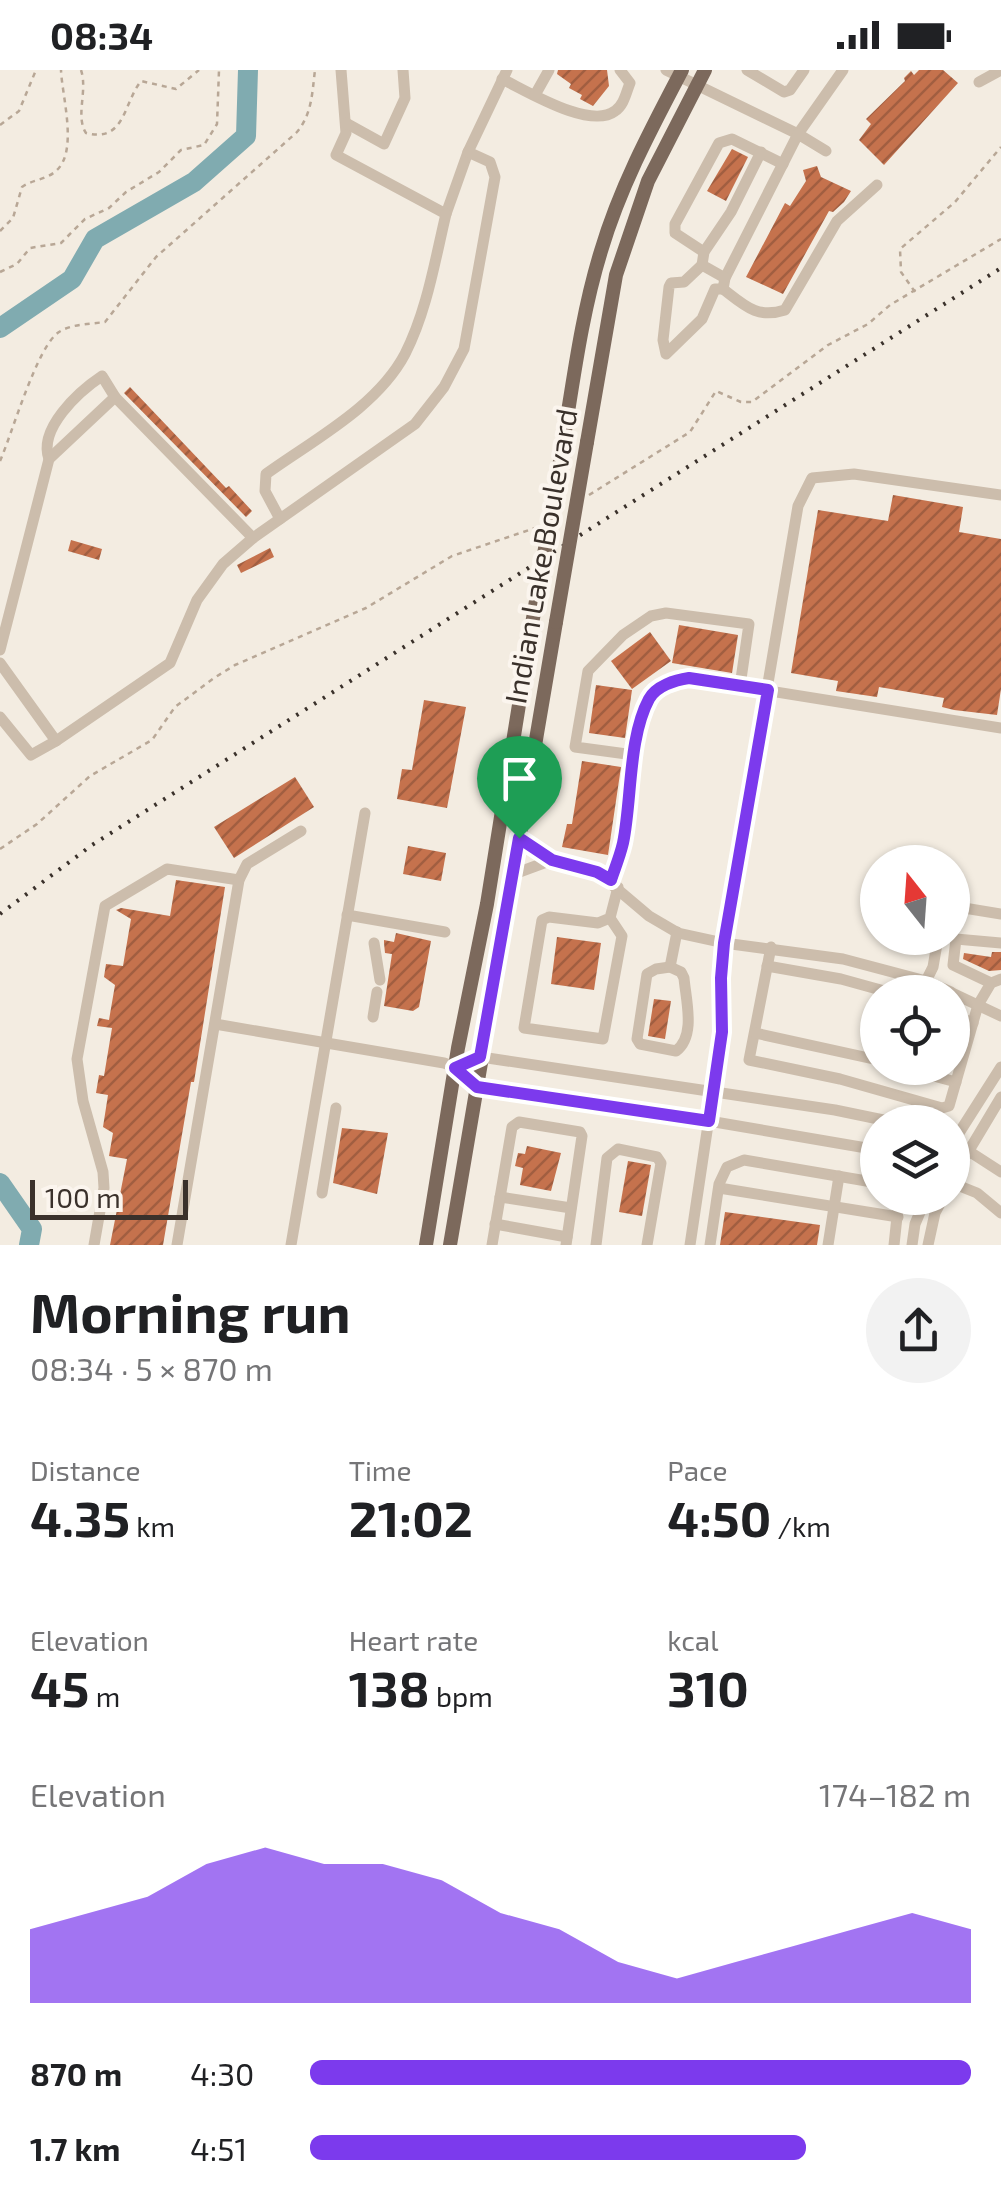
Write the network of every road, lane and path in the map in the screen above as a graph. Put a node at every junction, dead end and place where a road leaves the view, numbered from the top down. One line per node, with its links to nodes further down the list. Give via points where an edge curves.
1 (36, 70): 22 (path, via 25,102)
2 (62, 70): 31 (path, via 65,159 53,174 22,187 14,218)
3 (81, 70): 4 (path, via 82,130 102,136 114,130 141,81 176,89)
4 (199, 70)
5 (219, 70): 34 (path, via 217,124 202,147 180,150 61,243 30,248)
6 (315, 70): 39 (path, via 311,106 296,133 156,257 104,322 51,338)
7 (341, 70): 21 (street)
8 (403, 70): 21 (street, via 406,98 384,144)
9 (549, 70): 20 (street)
10 (620, 70): 20 (street, via 630,83 619,108 605,116 576,114)
11 (705, 70): 19 (main road, Indian Lake Boulevard)
12 (747, 70): 13 (street, via 784,92)
13 (804, 70)
14 (844, 70): 23 (street)
15 (1001, 70): 18 (street)
16 (675, 72): 19 (street); 89 (main road, Indian Lake Boulevard, bridge, via 622,192 583,328)
17 (504, 74): 20 (street); 26 (street)
18 (980, 82)
19 (696, 86): 23 (street); 55 (main road, Indian Lake Boulevard, bridge, via 648,181 616,275)
20 (536, 95)
21 (346, 123): 30 (street, via 336,155)
22 (0, 125)
23 (798, 134): 25 (street); 28 (street)
24 (1001, 147): 36 (path, via 955,202 900,249 901,272)
25 (826, 151)
26 (468, 152): 30 (street); 42 (street, via 490,162 495,177 464,348 415,424)
27 (761, 152): 28 (street); 33 (street); 33 (street, via 732,140 719,143 675,224 675,233)
28 (783, 164): 35 (street)
29 (877, 186): 35 (street, via 836,221 785,310 768,315 745,306)
30 (446, 214): 42 (street, via 404,356 354,411 266,474 265,491)
31 (0, 231)
32 (1001, 240): 36 (path)
33 (703, 258): 35 (street); 35 (street, via 684,282 669,286 666,354 702,319 715,288)
34 (0, 272)
35 (724, 283)
36 (915, 292): 41 (path, via 828,344 752,402 716,391 690,432)
37 (116, 397): 38 (street); 38 (street, via 102,376 89,385 48,432); 44 (street)
38 (49, 460): 45 (street)
39 (0, 461)
40 (1001, 495): 48 (street, via 854,474 812,478 798,506)
41 (582, 500)
42 (280, 519): 44 (street)
43 (549, 520): 56 (path, via 452,556 366,608 224,672 175,707 152,740 90,776)
44 (254, 538): 51 (street, via 198,600 170,663)
45 (0, 650)
46 (0, 663): 51 (street)
47 (740, 686): 48 (street); 52 (street, via 689,678 654,693); 52 (street, via 749,624 651,616 622,635 588,672 575,746)
48 (768, 690): 50 (street); 68 (street)
49 (0, 716): 51 (street, via 31,755)
50 (1001, 728)
51 (56, 742)
52 (634, 755): 60 (street)
53 (365, 814): 63 (street)
54 (301, 831): 59 (street, via 247,864)
55 (519, 838): 57 (street); 58 (main road, Indian Lake Boulevard)
56 (0, 848)
57 (552, 860): 58 (street); 60 (street, via 597,872)
58 (514, 874): 87 (main road, Indian Lake Boulevard)
59 (240, 880): 82 (street); 117 (street, via 167,869 105,906 78,1059 103,1172)
60 (614, 884): 64 (street); 66 (street)
61 (970, 909): 62 (street)
62 (1001, 914)
63 (347, 915): 65 (street); 85 (street)
64 (610, 918): 64 (street, via 542,920 524,1028 604,1038 622,936)
65 (444, 932)
66 (678, 932): 68 (street); 72 (street)
67 (374, 943): 79 (street, via 379,986)
68 (724, 943): 70 (street); 94 (street)
69 (1001, 944): 74 (street, via 956,939 953,965)
70 (771, 947): 71 (street); 73 (street)
71 (768, 966): 75 (street); 83 (street)
72 (670, 967): 72 (street, via 647,974 638,1039 676,1052 688,1027 684,978)
73 (903, 975)
74 (996, 981): 77 (street)
75 (860, 985)
76 (970, 1001): 77 (street)
77 (978, 1005): 78 (street); 81 (street)
78 (1001, 1016)
79 (373, 1017)
80 (970, 1022): 81 (street)
81 (973, 1023): 84 (street)
82 (215, 1024): 85 (street); 118 (street)
83 (755, 1033): 86 (street); 90 (street, via 750,1060)
84 (970, 1033)
85 (326, 1042): 89 (street); 119 (street)
86 (860, 1056)
87 (480, 1057): 89 (street); 93 (main road, Indian Lake Boulevard); 94 (street)
88 (1001, 1067): 98 (street)
89 (455, 1068): 93 (street); 120 (main road, Indian Lake Boulevard)
90 (860, 1085)
91 (861, 1085): 92 (street, via 942,1108 949,1106)
92 (955, 1085)
93 (477, 1087): 99 (street); 121 (main road, Indian Lake Boulevard)
94 (713, 1092): 97 (street); 99 (street)
95 (1001, 1098): 101 (street)
96 (336, 1108): 107 (street)
97 (860, 1115)
98 (970, 1116)
99 (709, 1121): 100 (street); 125 (street)
100 (860, 1147)
101 (970, 1151): 102 (street)
102 (1001, 1172)
103 (839, 1176): 104 (street); 105 (street, via 744,1160 726,1167); 109 (street)
104 (860, 1180)
105 (718, 1188): 109 (street); 126 (street)
106 (970, 1189): 111 (street)
107 (322, 1193)
108 (500, 1197): 110 (street); 110 (street, via 512,1127 519,1122 580,1132); 115 (street)
109 (834, 1206): 114 (street); 127 (street)
110 (571, 1208): 116 (street)
111 (1001, 1213)
112 (919, 1215): 129 (street)
113 (935, 1215): 130 (street)
114 (898, 1216): 128 (street)
115 (496, 1224): 116 (street); 122 (street)
116 (566, 1241)
117 (94, 1245)
118 (177, 1245)
119 (291, 1245)
120 (426, 1245)
121 (450, 1245)
122 (492, 1245)
123 (596, 1245): 124 (street, via 606,1158 618,1149 661,1163)
124 (646, 1245)
125 (690, 1245)
126 (710, 1245)
127 (828, 1245)
128 (894, 1245)
129 (912, 1245)
130 (928, 1245)

